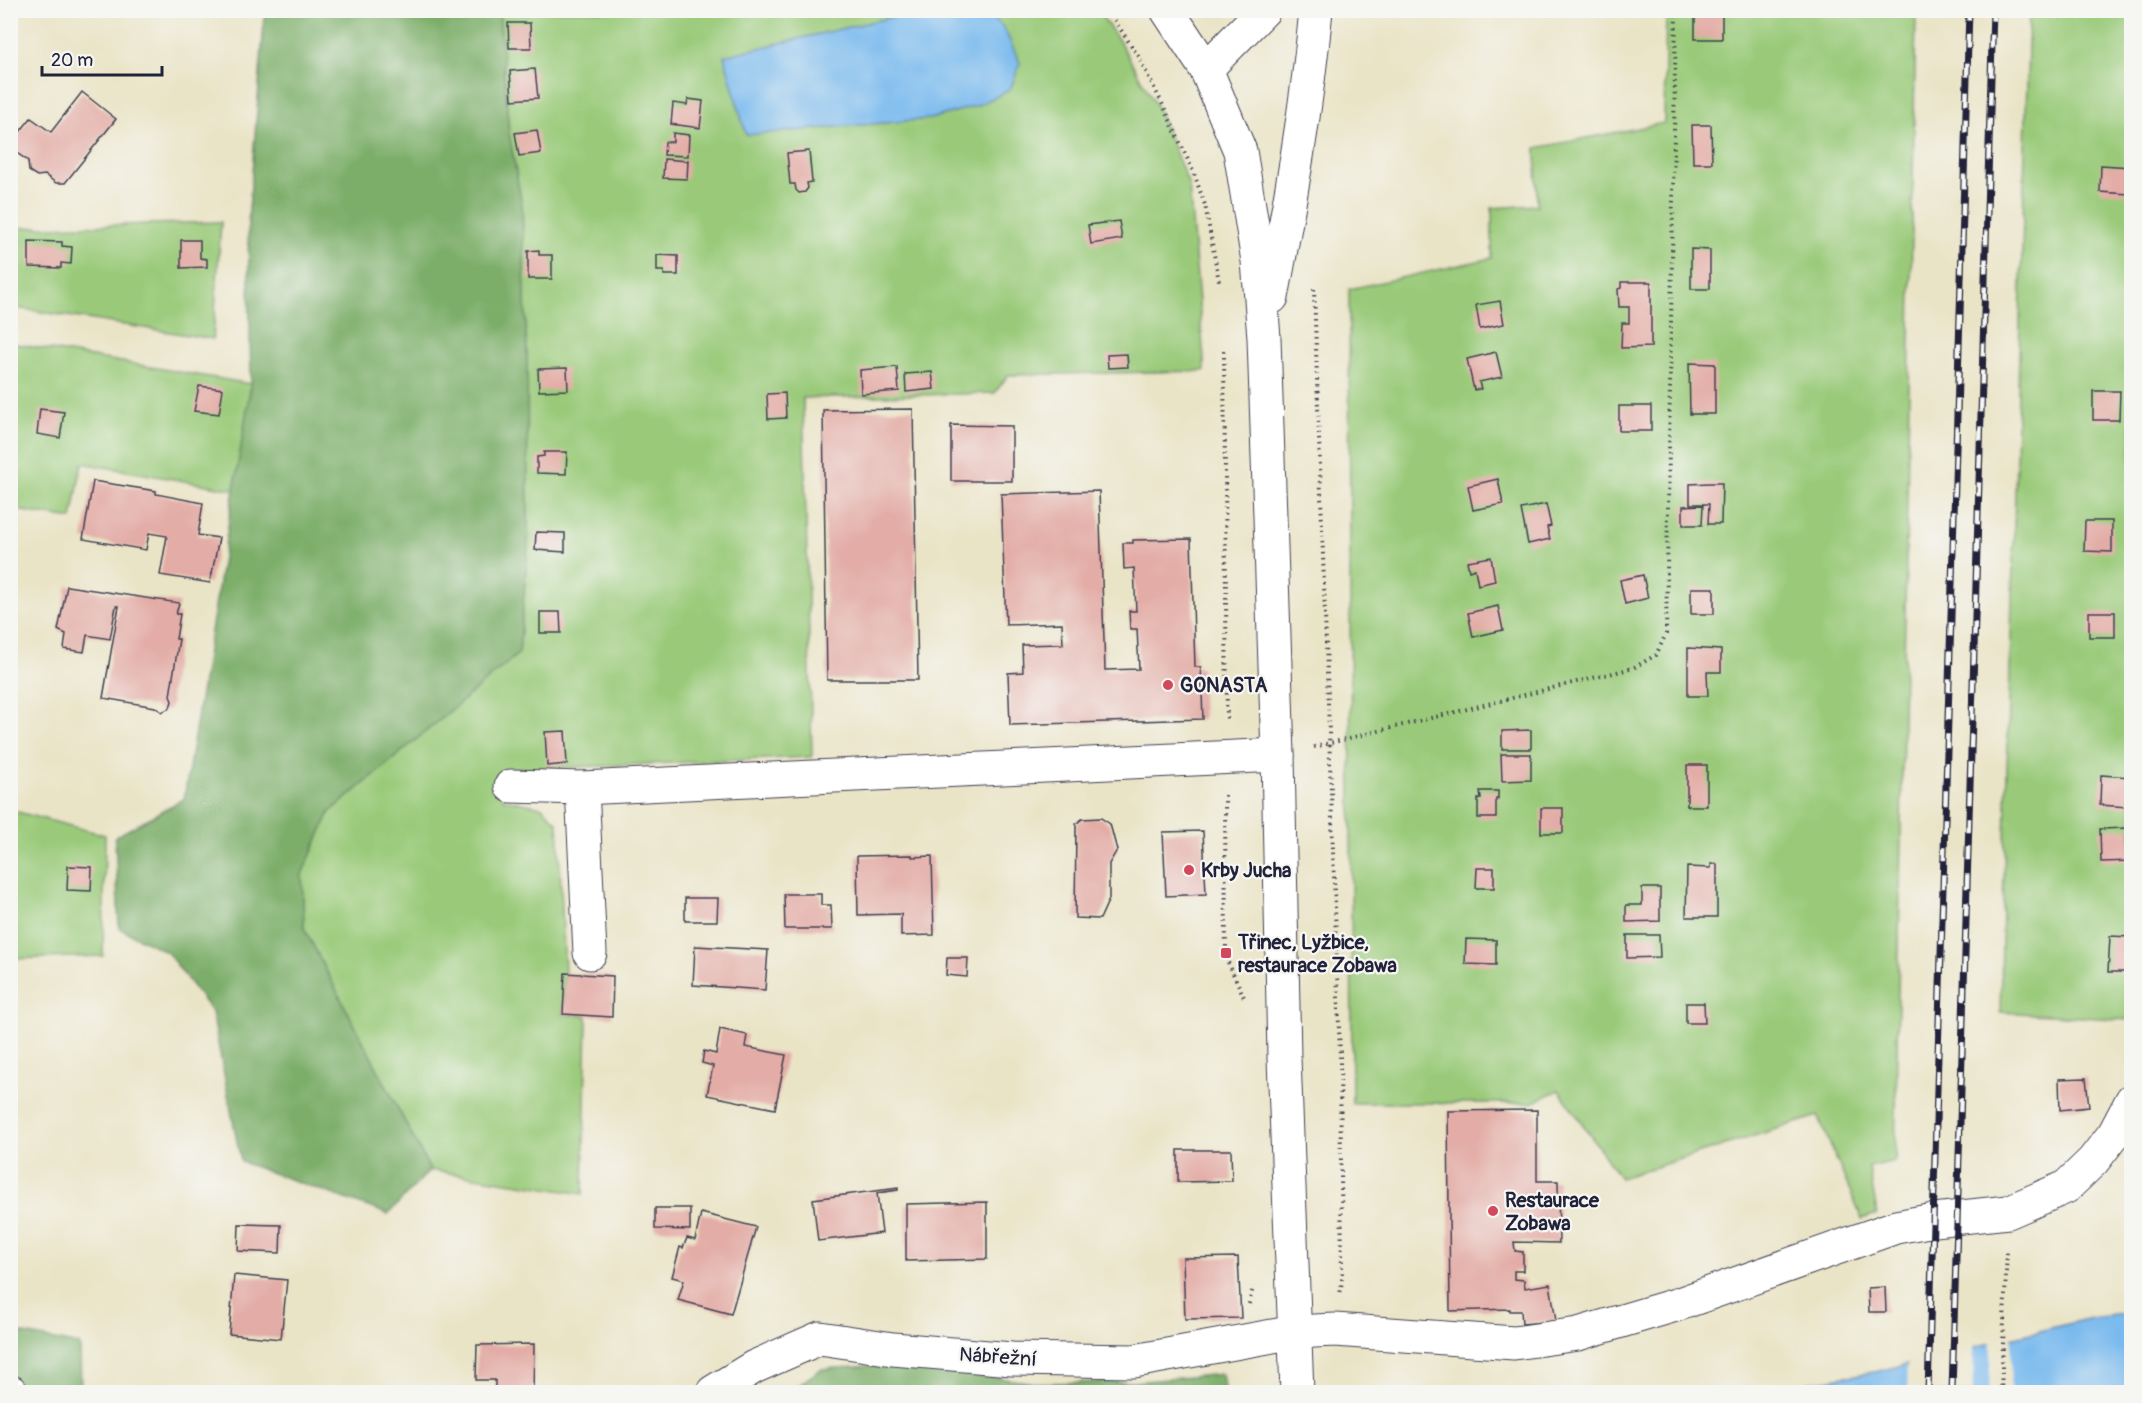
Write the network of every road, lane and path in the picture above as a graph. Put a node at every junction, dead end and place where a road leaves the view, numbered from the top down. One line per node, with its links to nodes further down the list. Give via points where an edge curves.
1 (1108, 10): 8 (path, via 1143,66 1193,171 1205,205)
2 (1167, 10): 6 (street)
3 (1264, 10): 6 (street)
4 (1316, 10): 9 (street, via 1288,209)
5 (1676, 10): 11 (path, via 1666,634 1656,655 1633,668)
6 (1206, 69): 9 (street, via 1240,151 1258,261)
7 (1314, 280): 11 (path)
8 (1221, 290)
9 (1264, 338): 12 (street)
10 (1224, 346): 13 (path)
11 (1329, 743): 12 (path); 22 (path, via 1340,1057 1342,1280)
12 (1278, 755): 13 (street); 23 (street)
13 (1227, 757): 15 (street); 17 (path, via 1226,958)
14 (511, 786): 15 (street)
15 (582, 788): 16 (street)
16 (590, 953)
17 (1244, 999)
18 (2132, 1100): 19 (street, Nábřežní, via 2114,1134 2066,1187)
19 (2008, 1212): 22 (street, Nábřežní, via 1896,1227 1679,1304 1578,1334 1514,1343); 26 (path)
20 (1255, 1280): 21 (path)
21 (1248, 1310)
22 (1335, 1330): 23 (street, Nábřežní)
23 (1294, 1332): 24 (street, Nábřežní, via 1134,1361 1012,1359 820,1338 754,1367); 25 (street)
24 (713, 1392)
25 (1297, 1392)
26 (2001, 1392)

